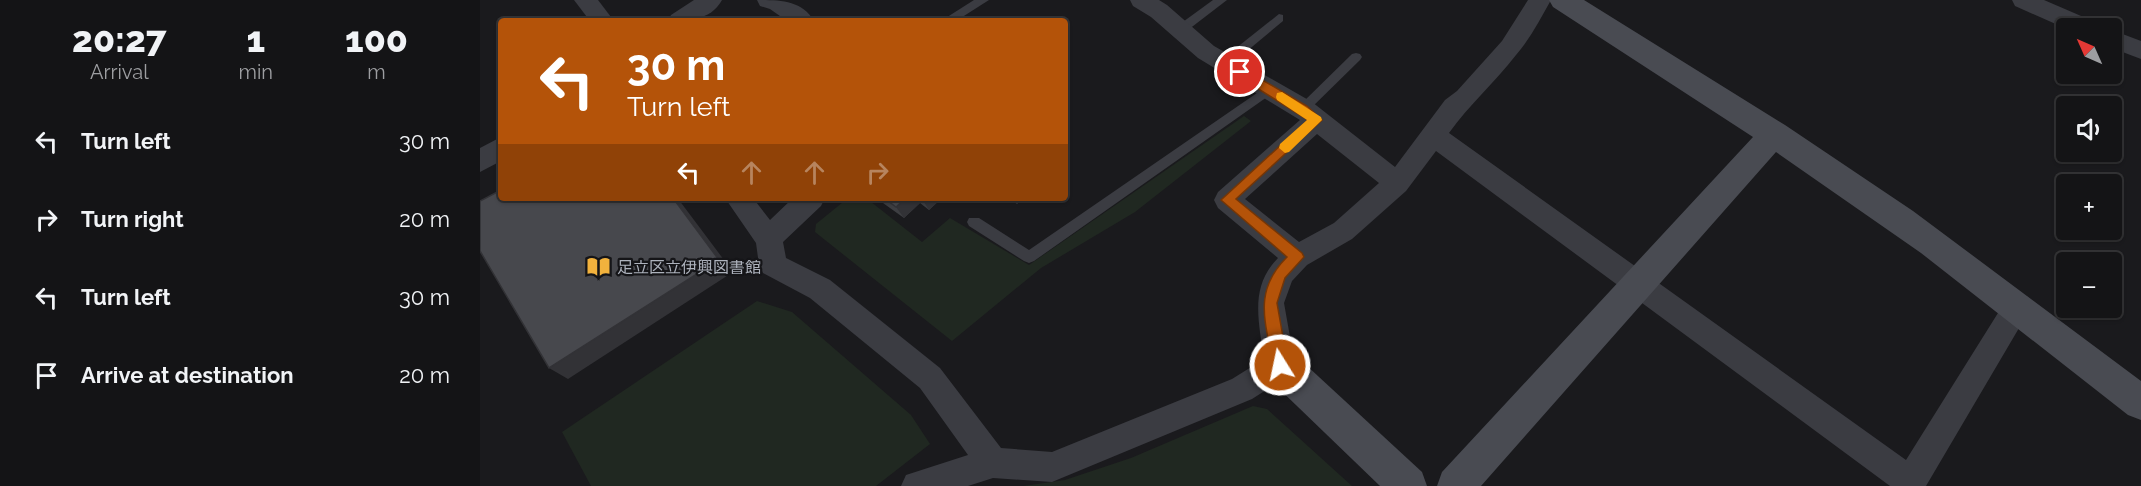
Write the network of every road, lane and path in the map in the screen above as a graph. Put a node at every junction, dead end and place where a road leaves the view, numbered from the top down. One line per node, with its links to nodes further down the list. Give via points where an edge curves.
1 (585, 0): 10 (street)
2 (711, 0): 11 (street)
3 (768, 0): 12 (street)
4 (983, 0): 13 (lane)
5 (1141, 0): 16 (street)
6 (1221, 0): 16 (lane)
7 (1540, 0): 24 (street, via 1510,47)
8 (1563, 0): 23 (street)
9 (2023, 0): 15 (street)
10 (600, 18)
11 (684, 18)
12 (799, 18)
13 (953, 18)
14 (1279, 18): 20 (lane)
15 (2064, 18)
16 (1180, 30): 20 (street)
17 (2122, 43): 18 (street)
18 (2141, 50)
19 (1356, 57): 22 (lane)
20 (1225, 63): 21 (street)
21 (1270, 89): 22 (street); 30 (lane, via 1029,257)
22 (1309, 115): 27 (street); 32 (street, via 1227,200)
23 (1774, 134): 33 (street); 34 (street)
24 (1433, 135): 27 (street); 33 (street)
25 (498, 149): 26 (street)
26 (480, 162)
27 (1397, 183): 32 (street, via 1343,231)
28 (740, 201): 31 (street)
29 (809, 201): 31 (street)
30 (974, 222)
31 (769, 238): 37 (street, via 773,265 820,289 930,378)
32 (1297, 257): 35 (street, via 1280,274 1270,303)
33 (1638, 285): 38 (street); 41 (street)
34 (2018, 306): 36 (street); 38 (street)
35 (1280, 365): 37 (street, via 1242,389 1052,466); 40 (street)
36 (2141, 403)
37 (993, 463): 39 (street)
38 (1909, 484)
39 (917, 486)
40 (1408, 486)
41 (1456, 486)

